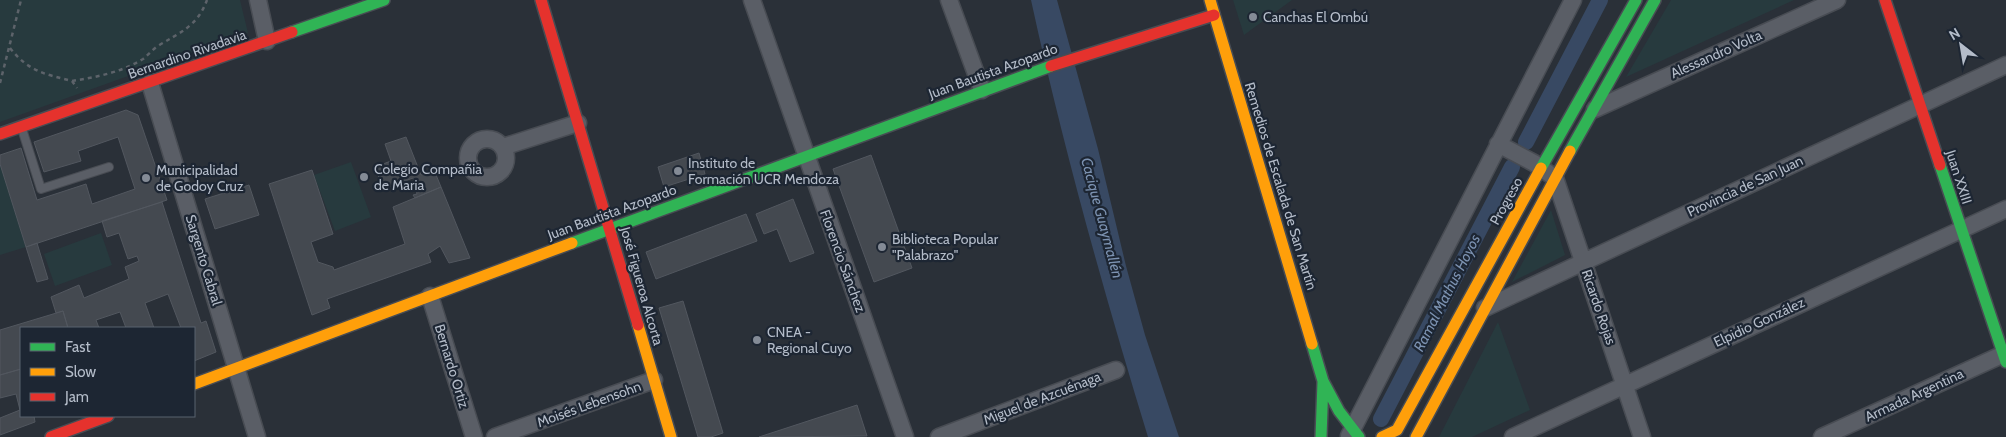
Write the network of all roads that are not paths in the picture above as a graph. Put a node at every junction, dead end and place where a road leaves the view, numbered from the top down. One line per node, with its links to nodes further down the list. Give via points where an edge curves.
1 (258, 0): 13 (street)
2 (384, 0): 13 (street, Bernardino Rivadavia)
3 (541, 0): 19 (street, José Figueroa Alcorta)
4 (752, 0): 24 (street, Florencio Sánchez)
5 (949, 0): 16 (street)
6 (1210, 0): 12 (street, Remedios de Escalada de San Martín)
7 (1573, 0): 22 (street)
8 (1636, 0): 25 (street, Progreso)
9 (1655, 0): 18 (street)
10 (1837, 0): 18 (street, Alessandro Volta)
11 (1885, 0): 17 (street, Juan XXIII)
12 (1214, 15): 16 (street, Juan Bautista Azopardo); 38 (street, Remedios de Escalada de San Martín)
13 (267, 41): 15 (street, Bernardino Rivadavia)
14 (2006, 65): 17 (street, Provincia de San Juan)
15 (150, 83): 20 (street, Bernardino Rivadavia); 35 (street, Sargento Cabral)
16 (982, 90): 24 (street, Juan Bautista Azopardo)
17 (1920, 105): 30 (street, Juan XXIII); 31 (street, Provincia de San Juan)
18 (1595, 109): 27 (street)
19 (578, 123): 23 (street); 29 (street, José Figueroa Alcorta)
20 (21, 127): 21 (street, Bernardino Rivadavia); 26 (lane, via 41,189)
21 (0, 134)
22 (1498, 144): 25 (street); 41 (street)
23 (503, 147)
24 (805, 156): 29 (street, Juan Bautista Azopardo); 50 (street, Florencio Sánchez)
25 (1538, 166): 27 (street); 53 (street, Progreso, via 1397,430)
26 (110, 167)
27 (1555, 178): 31 (street, Ricardo Rojas); 33 (street)
28 (2006, 209): 30 (street, Elpidio González)
29 (609, 229): 32 (street, Juan Bautista Azopardo); 37 (street, José Figueroa Alcorta)
30 (1961, 229): 34 (street, Juan XXIII); 40 (street, Elpidio González)
31 (1583, 262): 33 (street, Provincia de San Juan); 40 (street, Ricardo Rojas)
32 (430, 296): 35 (street, Juan Bautista Azopardo); 47 (street, Bernardo Ortiz)
33 (1485, 308): 54 (street)
34 (2005, 356): 57 (street, Armada Argentina)
35 (237, 368): 39 (street, Juan Bautista Azopardo); 46 (street, Sargento Cabral)
36 (1116, 370): 51 (street, Miguel de Azcuénaga)
37 (654, 380): 48 (street, Moisés Lebensohn); 49 (street, José Figueroa Alcorta)
38 (1323, 381): 42 (street, Remedios de Escalada de San Martín); 52 (street, Remedios de Escalada de San Martín)
39 (195, 384)
40 (1625, 384): 55 (street, Elpidio González); 56 (street, Ricardo Rojas)
41 (1373, 392): 42 (street, via 1354,408 1345,410); 44 (street)
42 (1336, 406): 44 (street, Remedios de Escalada de San Martín)
43 (105, 417): 45 (street)
44 (1354, 434)
45 (51, 437)
46 (257, 437)
47 (474, 437)
48 (495, 437)
49 (670, 437)
50 (905, 437)
51 (939, 437)
52 (1321, 437)
53 (1382, 437)
54 (1416, 437)
55 (1513, 437)
56 (1642, 437)
57 (1822, 437)

